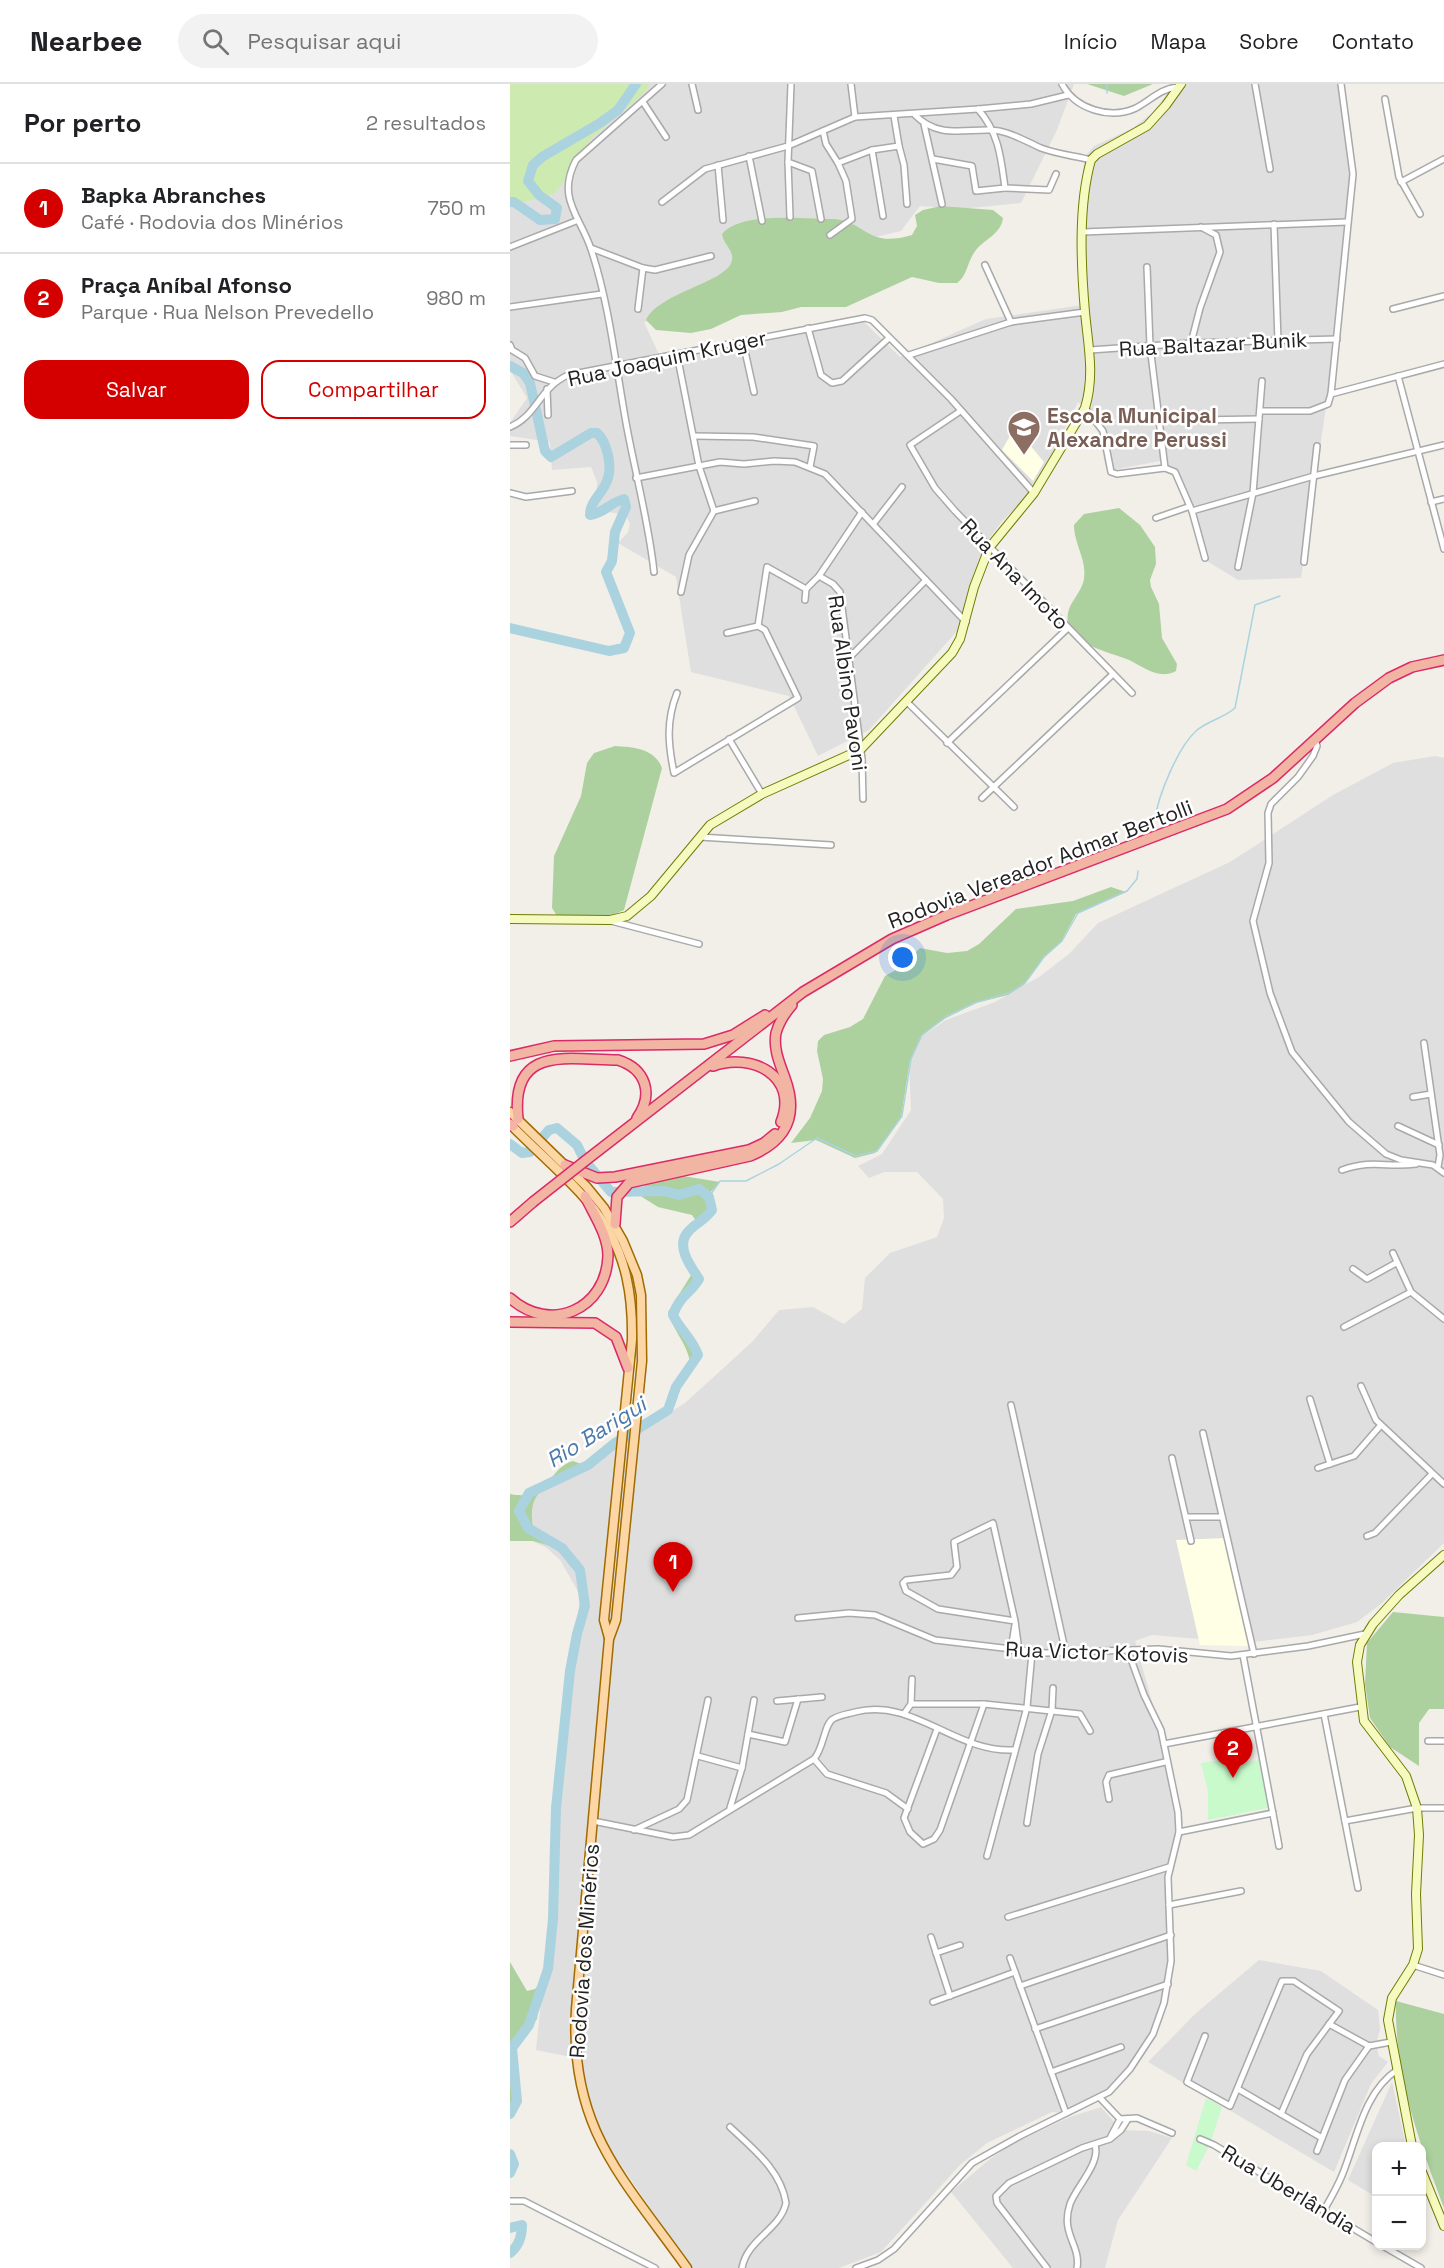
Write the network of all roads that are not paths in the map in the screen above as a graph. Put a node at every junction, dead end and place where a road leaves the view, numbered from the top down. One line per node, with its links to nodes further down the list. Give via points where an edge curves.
1 (662, 84): 11 (street)
2 (692, 84): 13 (street)
3 (791, 84): 21 (street)
4 (851, 84): 16 (street)
5 (1062, 84): 9 (street)
6 (1255, 84): 31 (street)
7 (1341, 84): 45 (street, via 1353,166)
8 (1179, 86): 9 (street, via 1126,111 1096,110); 27 (main road, via 1147,126)
9 (1068, 95): 12 (street, via 1031,104)
10 (1384, 99): 33 (street)
11 (643, 102): 20 (street); 43 (street, via 576,160 568,183)
12 (978, 109): 14 (street); 18 (street)
13 (698, 110)
14 (915, 115): 15 (street); 17 (street)
15 (894, 116): 16 (street); 22 (street)
16 (855, 117): 19 (street)
17 (924, 124): 18 (street, via 969,133); 25 (street)
18 (993, 130): 27 (street); 34 (street)
19 (823, 131): 21 (street); 29 (street)
20 (666, 137)
21 (788, 146): 24 (street); 28 (street)
22 (898, 146): 23 (street); 36 (street, via 904,165)
23 (872, 150): 29 (street); 39 (street)
24 (748, 156): 30 (street); 44 (street)
25 (933, 159): 34 (street, via 972,166 976,191); 37 (street)
26 (1444, 159): 33 (street)
27 (1091, 160): 48 (main road)
28 (788, 162): 40 (street); 41 (street, via 812,171)
29 (838, 163): 49 (street, via 846,181 852,219)
30 (718, 165): 35 (street, via 705,169); 42 (street)
31 (1270, 170)
32 (1056, 174): 34 (street, via 1048,190)
33 (1401, 182): 38 (street)
34 (1005, 188)
35 (662, 202)
36 (907, 204)
37 (942, 204)
38 (1420, 214)
39 (883, 216)
40 (790, 217)
41 (820, 219)
42 (723, 220)
43 (576, 221): 50 (street); 51 (street)
44 (762, 221)
45 (1347, 222): 46 (street); 65 (street)
46 (1274, 224): 47 (street); 66 (street)
47 (1200, 226): 48 (street); 68 (street, via 1216,235 1220,252)
48 (1083, 232): 61 (main road)
49 (830, 235)
50 (510, 247)
51 (591, 248): 55 (street); 56 (street)
52 (711, 256): 55 (street, via 655,270)
53 (985, 265): 62 (street)
54 (1147, 267): 70 (street)
55 (643, 268): 59 (street)
56 (602, 294): 58 (street); 75 (street)
57 (1444, 296): 60 (street)
58 (510, 307)
59 (638, 309)
60 (1393, 309)
61 (1085, 312): 62 (street); 71 (main road)
62 (1011, 322): 73 (street)
63 (808, 328): 64 (street, Rua Joaquim Kruger, via 865,318); 64 (street, via 821,375 831,383 842,381); 67 (street, Rua Joaquim Kruger)
64 (889, 338): 73 (street, Rua Joaquim Kruger)
65 (1337, 339): 66 (street, Rua Baltazar Bunik); 81 (street)
66 (1278, 340): 68 (street, Rua Baltazar Bunik)
67 (743, 342): 72 (street, Rua Joaquim Kruger); 80 (street)
68 (1191, 343): 70 (street, Rua Baltazar Bunik)
69 (510, 345): 78 (street, via 525,358 535,376)
70 (1150, 345): 71 (street, Rua Baltazar Bunik); 97 (street)
71 (1090, 350): 82 (main road, via 1091,384)
72 (677, 354): 75 (street, Rua Joaquim Kruger); 89 (street)
73 (909, 355): 84 (street, Rua Joaquim Kruger)
74 (1444, 364): 76 (street)
75 (616, 366): 78 (street, Rua Joaquim Kruger, via 568,375); 99 (street)
76 (1398, 376): 81 (street); 94 (street)
77 (1262, 381): 83 (street)
78 (554, 382): 79 (street, Rua Joaquim Kruger)
79 (547, 387): 85 (street); 88 (street, Rua Joaquim Kruger, via 530,413)
80 (754, 392)
81 (1331, 394): 83 (street, via 1328,404 1310,411)
82 (1085, 408): 97 (street, via 1103,431 1111,472); 103 (main road)
83 (1260, 411): 86 (street)
84 (959, 412): 103 (street, Rua Joaquim Kruger); 113 (street, Rua Ana Imoto, via 910,445 935,488)
85 (548, 415)
86 (1259, 418): 87 (street); 104 (street)
87 (1197, 420)
88 (510, 427)
89 (694, 435): 95 (street); 96 (street, via 753,437 814,446)
90 (526, 445): 92 (street)
91 (1444, 445): 94 (street)
92 (510, 446)
93 (1317, 446): 98 (street)
94 (1416, 452): 98 (street); 107 (street)
95 (699, 466): 96 (street, via 774,461); 99 (street); 109 (street)
96 (810, 467): 110 (street, via 825,474)
97 (1165, 468): 108 (street, via 1175,472)
98 (1314, 476): 104 (street); 116 (street)
99 (636, 478): 118 (street)
100 (902, 487): 112 (street)
101 (572, 491): 102 (street, via 526,497)
102 (510, 493)
103 (1034, 493): 113 (main road)
104 (1253, 493): 108 (street); 117 (street)
105 (1444, 499): 107 (street)
106 (755, 501): 109 (street)
107 (1431, 502): 114 (street)
108 (1190, 509): 111 (street); 115 (street)
109 (714, 512): 122 (street, via 689,555)
110 (862, 512): 112 (street); 119 (street)
111 (1156, 518)
112 (874, 523): 120 (street)
113 (989, 548): 124 (main road); 126 (street, Rua Ana Imoto)
114 (1444, 549)
115 (1205, 558)
116 (1304, 562)
117 (1238, 567)
118 (654, 572)
119 (819, 576): 121 (street); 128 (street, Rua Albino Pavoni, via 840,592)
120 (926, 580): 124 (street); 128 (street)
121 (806, 589): 123 (street); 125 (street, via 766,567)
122 (681, 592)
123 (805, 600)
124 (966, 623): 133 (main road, via 952,653)
125 (758, 626): 127 (street); 134 (street, via 765,630 798,698)
126 (1068, 628): 130 (street, Rua Ana Imoto); 136 (street)
127 (727, 633)
128 (849, 658): 137 (street, Rua Albino Pavoni)
129 (1443, 660): 135 (highway, Rodovia Vereador Admar Bertolli, via 1389,678)
130 (1112, 675): 132 (street, Rua Ana Imoto); 138 (street)
131 (677, 693): 134 (street, via 669,716 674,773)
132 (1132, 693)
133 (906, 701): 136 (street); 137 (main road)
134 (729, 739): 139 (street)
135 (1316, 740): 148 (highway, Rodovia Vereador Admar Bertolli, via 1260,789 1227,808 947,915 892,939); 159 (street, via 1313,756 1271,804 1268,813 1269,863 1253,921 1256,944 1287,1043 1298,1060 1338,1112 1377,1148 1393,1157)
136 (947, 743): 138 (street)
137 (860, 750): 139 (main road); 141 (street, Rua Albino Pavoni)
138 (994, 786): 140 (street); 142 (street)
139 (762, 794): 143 (main road, via 718,819)
140 (982, 798)
141 (863, 799)
142 (1014, 807)
143 (698, 837): 144 (street); 146 (main road, via 639,909)
144 (831, 845)
145 (510, 919): 146 (main road)
146 (610, 920): 147 (street)
147 (699, 944)
148 (803, 992): 150 (highway, via 733,1035 704,1044 554,1046); 151 (highway, Rodovia Vereador Admar Bertolli); 167 (highway, via 780,1022 776,1034 778,1061 791,1107 780,1137 750,1156 629,1184 617,1197)
149 (1424, 1042): 152 (street)
150 (510, 1056)
151 (705, 1069): 156 (highway, Rodovia Vereador Admar Bertolli); 160 (highway, via 739,1060 769,1071 785,1104 777,1132 749,1150 615,1177 597,1178)
152 (1431, 1094): 153 (street); 158 (street)
153 (1413, 1097)
154 (510, 1112): 155 (main road, Rodovia dos Minérios)
155 (515, 1125): 156 (highway, via 514,1085 530,1064 544,1060 618,1060 637,1070 647,1089 643,1110); 160 (main road, Rodovia dos Minérios); 164 (main road, Rodovia dos Minérios, via 539,1154)
156 (632, 1125): 165 (highway, Rodovia Vereador Admar Bertolli, bridge)
157 (1398, 1126): 158 (street)
158 (1439, 1145): 161 (street)
159 (1424, 1163): 161 (street); 162 (street, via 1368,1162)
160 (565, 1165): 167 (main road, Rodovia dos Minérios)
161 (1438, 1167): 163 (street)
162 (1342, 1170)
163 (1444, 1173)
164 (585, 1196): 173 (highway, via 607,1247 605,1275 596,1291 572,1313 556,1317 534,1314); 177 (main road, Rodovia dos Minérios, via 618,1244 625,1263 632,1310)
165 (519, 1215): 166 (highway, Rodovia Vereador Admar Bertolli); 168 (highway)
166 (510, 1222)
167 (615, 1224): 196 (main road, Rodovia dos Minérios, via 641,1294 642,1361 616,1620)
168 (510, 1229)
169 (1393, 1252): 170 (street)
170 (1396, 1263): 171 (street, via 1367,1279); 172 (street)
171 (1353, 1269)
172 (1411, 1292): 174 (street); 176 (street)
173 (510, 1298)
174 (1444, 1319)
175 (510, 1322): 177 (highway, via 596,1323 616,1337)
176 (1344, 1327)
177 (628, 1368): 196 (main road, Rodovia dos Minérios, via 604,1620)
178 (1361, 1386): 181 (street)
179 (1310, 1399): 184 (street)
180 (1011, 1405): 201 (street)
181 (1381, 1425): 184 (street, via 1354,1456); 186 (street)
182 (1203, 1433): 189 (street)
183 (1172, 1458): 188 (street)
184 (1330, 1464): 185 (street)
185 (1318, 1468)
186 (1431, 1475): 187 (street); 190 (street, via 1375,1533)
187 (1444, 1484)
188 (1186, 1517): 189 (street); 191 (street)
189 (1222, 1517): 202 (street)
190 (1367, 1536)
191 (1191, 1540)
192 (1444, 1555): 195 (main road)
193 (798, 1618): 197 (street, Rua Victor Kotovis, via 849,1613 875,1615 934,1640)
194 (1015, 1621): 194 (street, via 993,1523 954,1542 957,1568 951,1575 903,1582 906,1590 938,1609); 197 (street); 198 (street)
195 (1365, 1634): 202 (street, Rua Victor Kotovis); 214 (main road, via 1357,1662)
196 (609, 1639): 237 (main road, Rodovia dos Minérios)
197 (1011, 1650): 198 (street, Rua Victor Kotovis)
198 (1019, 1651): 200 (street, Rua Victor Kotovis)
199 (1128, 1651): 201 (street, Rua Victor Kotovis); 203 (street, Rua Victor Kotovis, via 1158,1649 1213,1656); 225 (street)
200 (1032, 1653): 201 (street, Rua Victor Kotovis); 213 (street)
201 (1066, 1654)
202 (1254, 1654): 203 (street, Rua Victor Kotovis)
203 (1243, 1655): 218 (street)
204 (912, 1679): 211 (street)
205 (1053, 1688): 215 (street)
206 (822, 1697): 207 (street)
207 (798, 1699): 210 (street); 221 (street, via 785,1742)
208 (708, 1700): 227 (street)
209 (754, 1700): 221 (street)
210 (777, 1701)
211 (911, 1704): 212 (street); 216 (street)
212 (984, 1704): 213 (street); 224 (street)
213 (1027, 1707): 215 (street); 226 (street)
214 (1360, 1707): 217 (street); 233 (main road, via 1367,1727 1406,1776)
215 (1052, 1710): 220 (street, via 1080,1714); 239 (street, via 1038,1754)
216 (904, 1714): 219 (street); 228 (street, via 880,1708 835,1718 828,1725)
217 (1324, 1714): 218 (street); 238 (street)
218 (1257, 1727): 225 (street); 236 (street)
219 (937, 1729): 224 (street); 234 (street)
220 (1090, 1731)
221 (748, 1734): 230 (street)
222 (1428, 1741): 223 (street)
223 (1444, 1741)
224 (972, 1744): 226 (street); 234 (street, via 934,1839 923,1844 913,1837 905,1825)
225 (1164, 1744): 229 (street)
226 (1014, 1750): 243 (street)
227 (698, 1756): 230 (street); 240 (street, via 683,1806)
228 (814, 1759): 232 (street); 234 (street, via 826,1774 886,1793)
229 (1166, 1762): 231 (street, via 1109,1775); 241 (street, via 1177,1802)
230 (742, 1768): 232 (street)
231 (1109, 1799)
232 (729, 1808): 240 (street, via 710,1824 684,1837)
233 (1417, 1808): 235 (street); 238 (street); 254 (main road, via 1419,1938)
234 (908, 1809)
235 (1444, 1809)
236 (1273, 1813): 241 (street); 242 (street)
237 (593, 1821): 240 (street); 290 (main road, Rodovia dos Minérios, via 574,2034 579,2087 600,2143)
238 (1345, 1821): 245 (street)
239 (1028, 1823)
240 (634, 1830)
241 (1179, 1832): 244 (street)
242 (1280, 1846)
243 (987, 1856)
244 (1169, 1867): 247 (street); 248 (street)
245 (1358, 1888)
246 (1242, 1892): 247 (street)
247 (1170, 1905): 249 (street)
248 (1008, 1917)
249 (1171, 1935): 257 (street); 258 (street)
250 (931, 1937): 252 (street)
251 (960, 1945): 252 (street)
252 (936, 1953): 259 (street)
253 (1010, 1958): 255 (street)
254 (1413, 1965): 256 (street); 264 (main road, via 1398,1985 1390,2005)
255 (1015, 1972): 258 (street); 259 (street)
256 (1444, 1975)
257 (1168, 1984): 262 (street); 270 (street, via 1159,2020 1147,2045 1122,2078)
258 (1020, 1986): 262 (street)
259 (950, 1996): 260 (street)
260 (933, 2002)
261 (1329, 2024): 265 (street); 269 (street, via 1339,2011 1294,1982 1282,1981); 272 (street, via 1307,2054)
262 (1035, 2029): 268 (street)
263 (1205, 2036): 269 (street, via 1187,2082 1228,2106)
264 (1391, 2042): 265 (street); 267 (main road)
265 (1373, 2046): 277 (street, via 1345,2080)
266 (1121, 2047): 268 (street)
267 (1397, 2070): 280 (main road); 285 (street, via 1371,2100 1343,2175)
268 (1051, 2072): 271 (street)
269 (1238, 2089): 272 (street)
270 (1100, 2098): 271 (street); 273 (street)
271 (1066, 2113): 292 (street, via 972,2163 894,2249)
272 (1281, 2114): 277 (street)
273 (1120, 2118): 274 (street); 278 (street)
274 (1128, 2119): 276 (street, via 1137,2118); 278 (street)
275 (730, 2127): 291 (street, via 768,2166 786,2203 777,2221 748,2251)
276 (1172, 2133)
277 (1322, 2138): 282 (street)
278 (1110, 2139): 281 (street)
279 (1200, 2139): 285 (street, Rua Uberlândia)
280 (1411, 2142)
281 (1095, 2145): 293 (street, via 1009,2183 996,2196 997,2203); 294 (street, via 1095,2158 1067,2216 1067,2232)
282 (1317, 2151)
283 (1426, 2182): 286 (main road)
284 (510, 2201): 289 (street, via 524,2200)
285 (1324, 2210): 287 (street, Rua Uberlândia)
286 (1444, 2226)
287 (1372, 2239)
288 (1390, 2250): 295 (street)
289 (655, 2268)
290 (687, 2268)
291 (742, 2268)
292 (856, 2268)
293 (1047, 2268)
294 (1077, 2268)
295 (1421, 2268)

